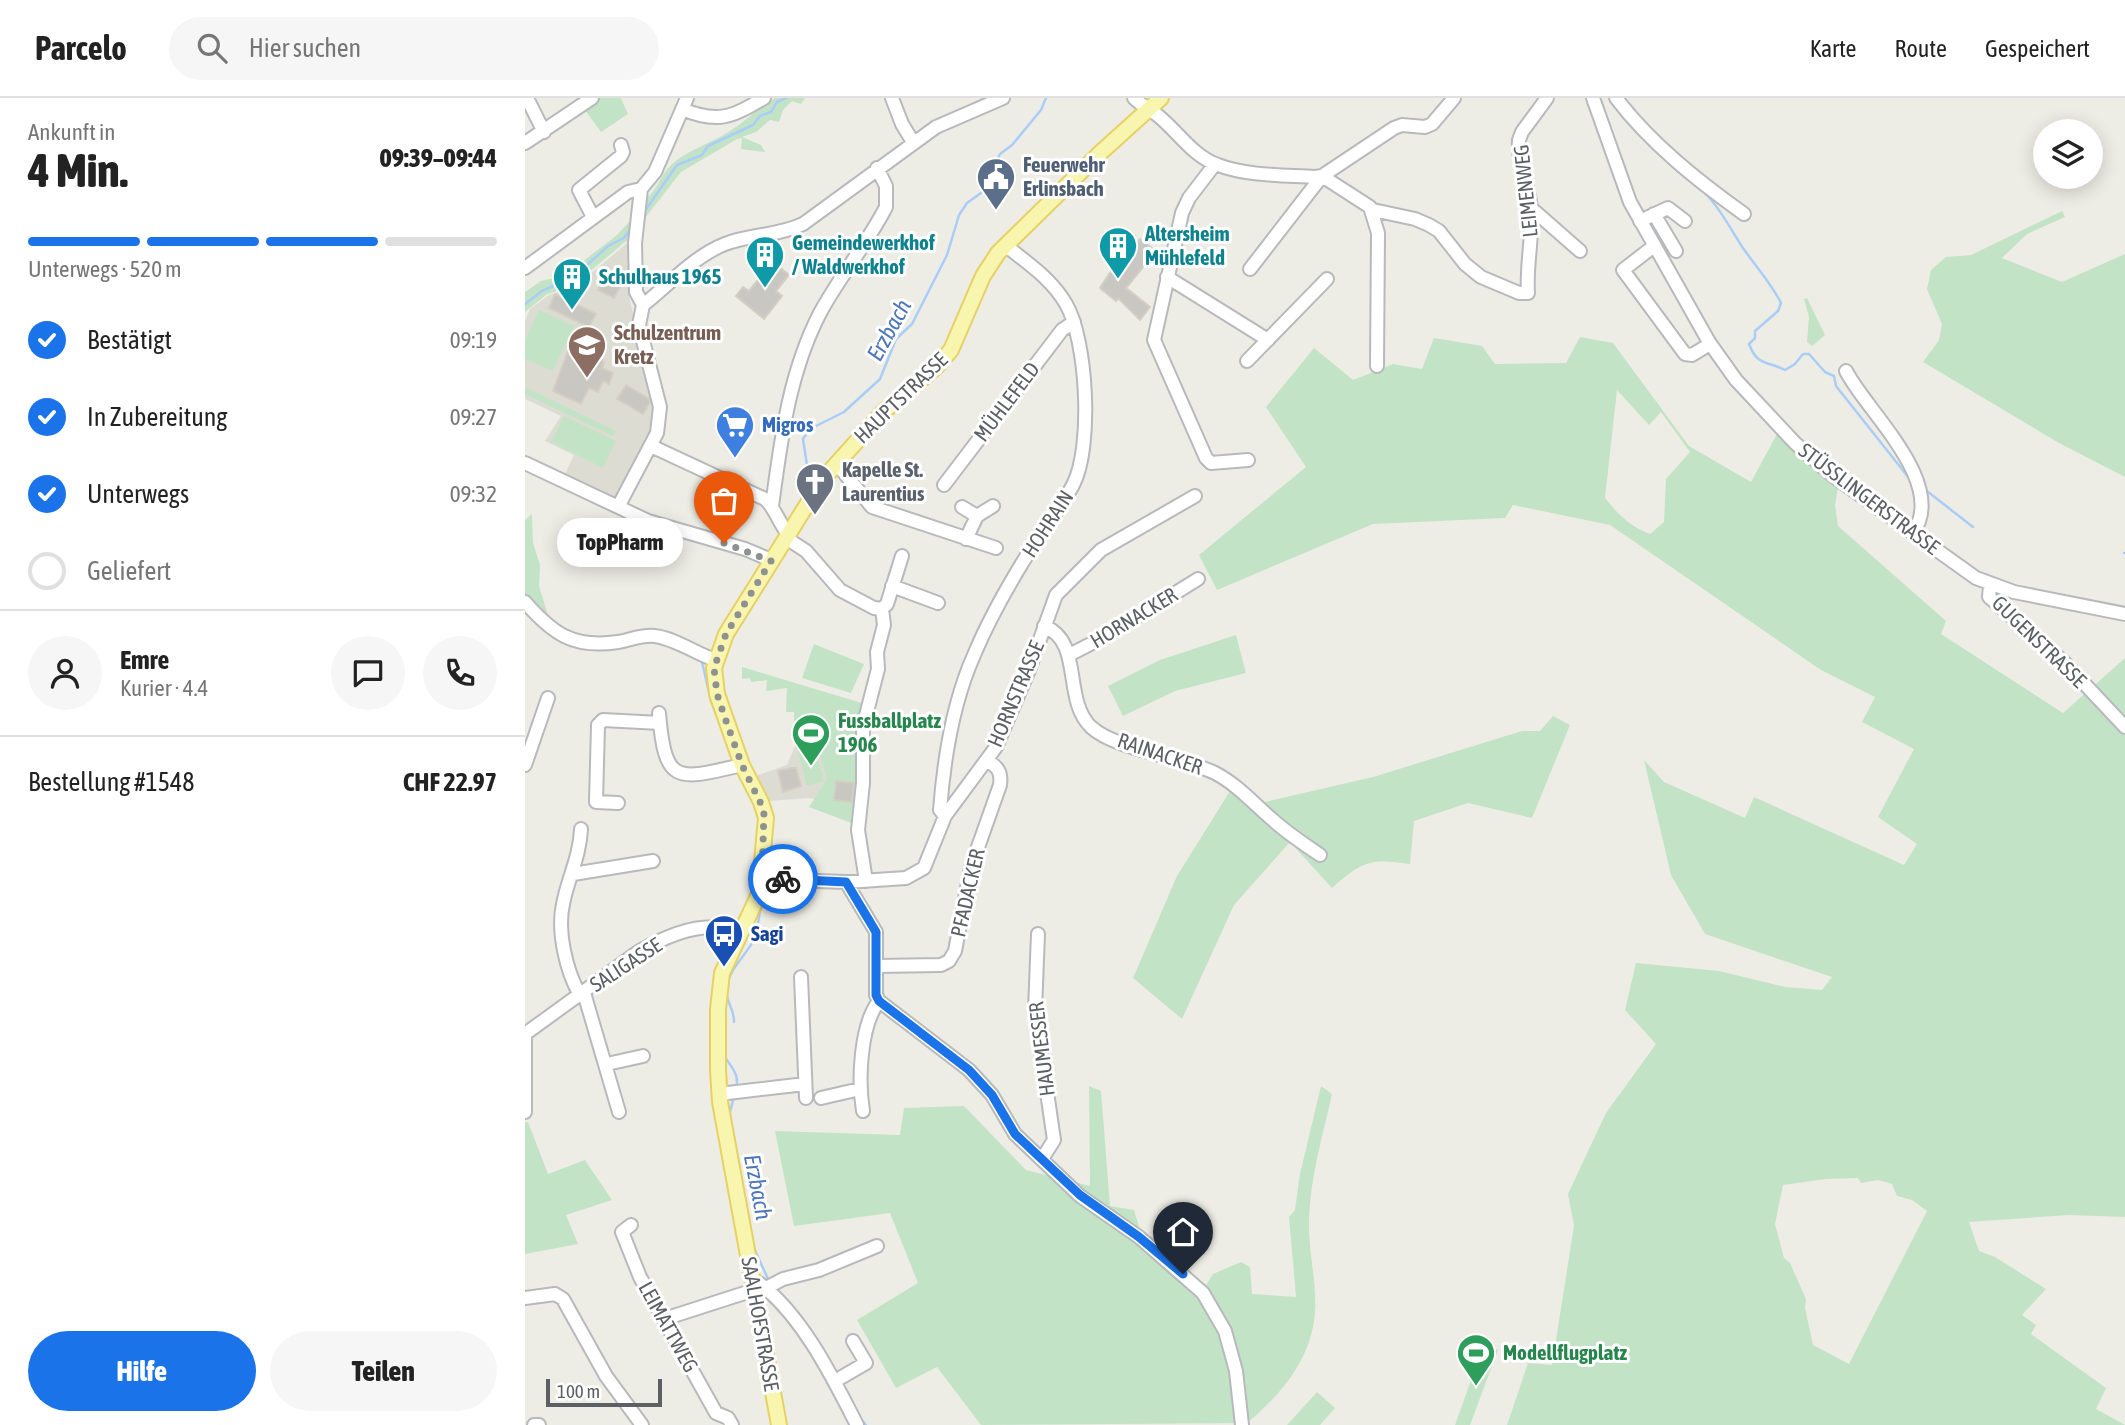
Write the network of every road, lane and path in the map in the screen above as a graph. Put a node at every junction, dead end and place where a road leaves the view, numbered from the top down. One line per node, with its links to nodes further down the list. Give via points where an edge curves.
1 (527, 98): 14 (street)
2 (592, 98): 14 (street)
3 (764, 98): 12 (street, via 724,117 704,117)
4 (893, 98): 15 (street)
5 (1002, 98): 15 (street, via 951,119)
6 (1134, 98): 13 (street)
7 (1161, 98): 13 (main road, HAUPTSTRASSE)
8 (1454, 98): 20 (street, via 1432,124 1394,128)
9 (1547, 98): 22 (street, LEIMENWEG, via 1519,140)
10 (1593, 98): 27 (street, STÜSSLINGERSTRASSE)
11 (1616, 98): 25 (street, via 1642,128)
12 (685, 103): 21 (street, via 655,172)
13 (1149, 110): 18 (street); 29 (main road, HAUPTSTRASSE)
14 (544, 132): 16 (street)
15 (913, 142): 19 (street)
16 (525, 143)
17 (621, 145): 26 (street, via 621,156 579,190)
18 (1215, 164): 20 (street, via 1253,172); 35 (street, via 1182,212)
19 (877, 168): 37 (street, via 803,224 709,252); 50 (street, via 886,186 886,207 820,313 795,376)
20 (1322, 176): 23 (street); 34 (street)
21 (641, 189): 26 (street, via 628,192); 37 (street, via 636,268 637,297)
22 (1531, 208): 23 (street, LEIMENWEG, via 1528,293 1481,277 1429,225); 31 (street)
23 (1373, 210): 42 (street, via 1378,233)
24 (1654, 214): 27 (street); 28 (street, via 1668,208); 32 (street)
25 (1744, 214)
26 (593, 217): 33 (street)
27 (1640, 221): 30 (street, STÜSSLINGERSTRASSE)
28 (1685, 221)
29 (1006, 245): 38 (street, HOHRAIN, via 1055,287); 47 (main road, HAUPTSTRASSE, via 983,276 944,359 890,405)
30 (1654, 246): 40 (street, STÜSSLINGERSTRASSE); 40 (street, via 1623,270 1685,354 1692,355)
31 (1580, 251)
32 (1676, 251)
33 (525, 268)
34 (1250, 269)
35 (1167, 277): 39 (street); 45 (street, via 1154,342 1206,458 1211,463)
36 (1327, 279): 39 (street)
37 (643, 305): 44 (street, via 639,325 660,407)
38 (1074, 322): 48 (street, MÜHLEFELD, via 1062,330); 77 (street, HOHRAIN, via 1082,357 1083,457 1074,484 1020,566 974,655 943,772 940,810)
39 (1268, 340): 41 (street)
40 (1710, 344): 55 (street, STÜSSLINGERSTRASSE, via 1794,443)
41 (1247, 361)
42 (1377, 366)
43 (1846, 371): 55 (street, via 1918,480 1919,520)
44 (651, 446): 50 (street); 52 (street)
45 (1248, 460)
46 (525, 463): 52 (street)
47 (836, 463): 56 (main road, HAUPTSTRASSE); 57 (street, via 872,507)
48 (944, 485)
49 (1195, 496): 68 (street, HORNSTRASSE, via 1101,550 1056,595)
50 (772, 506): 56 (street)
51 (993, 506): 54 (street)
52 (618, 507): 60 (street, via 663,527 745,549)
53 (962, 508): 54 (street)
54 (977, 516): 57 (street)
55 (1913, 533): 62 (street, STÜSSLINGERSTRASSE)
56 (787, 536): 60 (main road, HAUPTSTRASSE); 66 (street, via 840,590)
57 (966, 539): 58 (street)
58 (996, 548)
59 (902, 556): 63 (street)
60 (771, 561): 70 (main road, HAUPTSTRASSE)
61 (1198, 579): 69 (street, HORNACKER)
62 (1990, 585): 67 (street, STÜSSLINGERSTRASSE); 72 (street, GUGENSTRASSE, via 1989,597 2071,668)
63 (892, 586): 65 (street); 66 (street)
64 (525, 601): 70 (street, via 557,635 606,643 652,635)
65 (938, 603)
66 (882, 609): 83 (street, via 878,670 863,727 858,830)
67 (2125, 614)
68 (1044, 626): 69 (street, RAINACKER, via 1063,639); 73 (street, HORNSTRASSE, via 1011,714)
69 (1069, 655): 79 (street, RAINACKER, via 1076,695 1093,729 1135,748 1215,773)
70 (715, 660): 75 (main road, HAUPTSTRASSE, via 717,694)
71 (548, 698): 74 (street)
72 (2125, 727)
73 (987, 760): 77 (street, HORNSTRASSE); 87 (street, PFADACKER, via 1001,775 971,867 955,951 941,965)
74 (525, 765)
75 (742, 765): 76 (street, via 680,774 672,770 665,756 660,718 603,720 598,725 596,802); 82 (main road, HAUPTSTRASSE, via 764,810)
76 (618, 803)
77 (945, 816): 83 (street, HORNSTRASSE, via 924,868 906,878)
78 (581, 829): 81 (street)
79 (1320, 855)
80 (653, 861): 81 (street)
81 (573, 874): 89 (street, via 562,905 562,934 569,969)
82 (762, 879): 84 (street, HORNSTRASSE); 85 (main road, HAUPTSTRASSE, via 756,903)
83 (866, 881): 84 (street, HORNSTRASSE)
84 (846, 882): 87 (street, via 876,932)
85 (739, 934): 89 (street, SALIGASSE, via 728,928 697,928 658,940); 96 (main road, SAALHOFSTRASSE, via 720,991)
86 (1038, 934): 102 (street, HAUMESSER, via 1035,1010 1054,1140)
87 (876, 966): 90 (street)
88 (801, 978): 94 (street)
89 (582, 994): 91 (street, SALIGASSE); 93 (street)
90 (879, 1001): 95 (street, via 868,1020); 102 (street, via 969,1070 992,1095 1015,1134)
91 (525, 1035): 100 (street)
92 (643, 1056): 93 (street)
93 (607, 1064): 101 (street)
94 (805, 1084): 96 (street); 97 (street)
95 (860, 1088): 98 (street); 99 (street)
96 (719, 1094): 105 (main road, SAALHOFSTRASSE)
97 (806, 1098)
98 (821, 1098)
99 (863, 1111)
100 (525, 1112)
101 (619, 1112)
102 (1042, 1159): 114 (street, via 1203,1293 1225,1331)
103 (631, 1225): 107 (street, LEIMATTWEG, via 622,1232)
104 (877, 1245): 105 (street, via 819,1270)
105 (758, 1287): 107 (street); 109 (street, via 810,1340); 112 (main road, SAALHOFSTRASSE)
106 (525, 1298): 110 (street, via 555,1294 563,1299 606,1376)
107 (664, 1319): 111 (street, LEIMATTWEG, via 716,1413)
108 (853, 1342): 109 (street, via 866,1363)
109 (835, 1381): 113 (street)
110 (642, 1425)
111 (732, 1425)
112 (779, 1425)
113 (857, 1425)
114 (1242, 1425)

